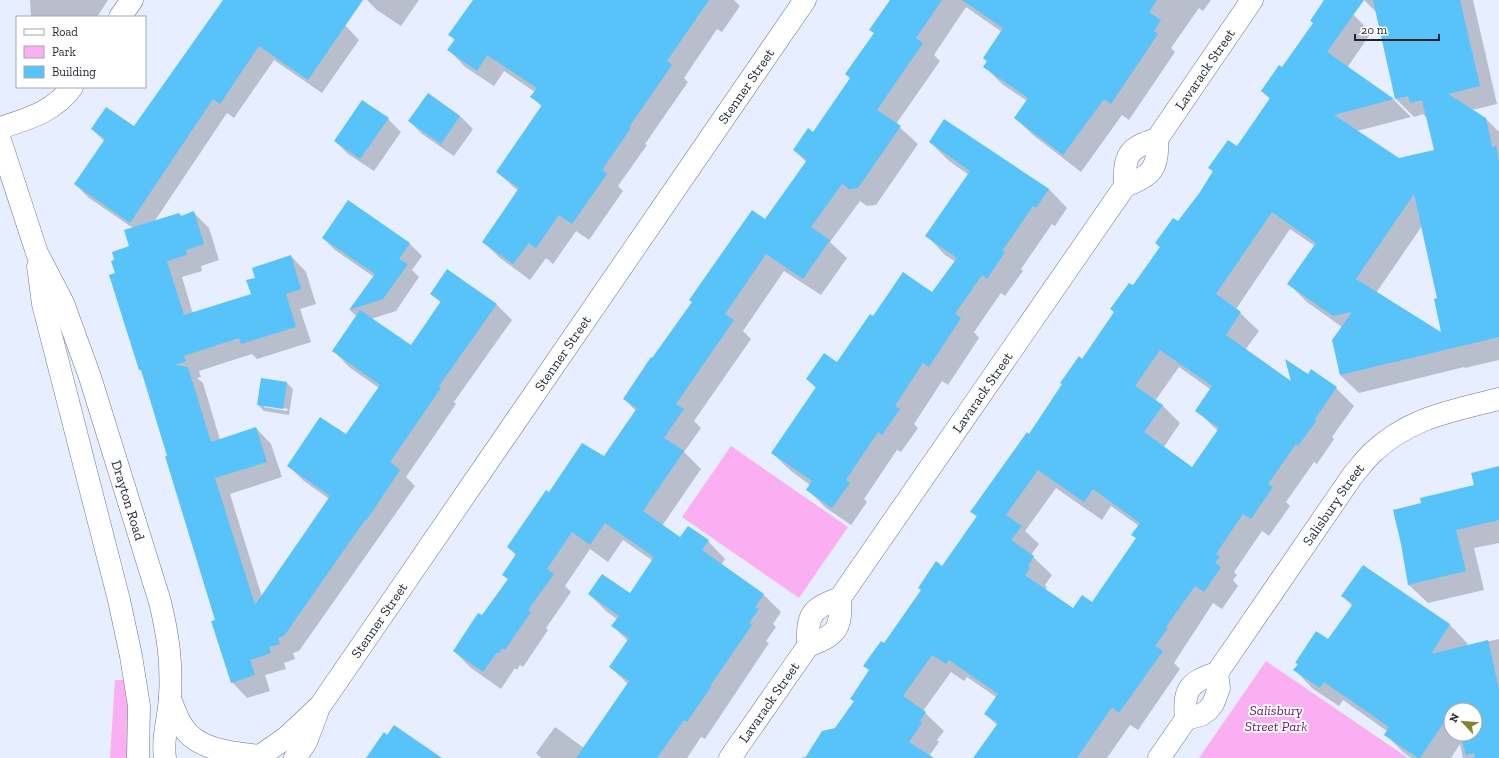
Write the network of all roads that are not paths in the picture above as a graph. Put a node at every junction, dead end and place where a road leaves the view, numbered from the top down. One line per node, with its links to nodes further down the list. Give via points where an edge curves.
1 (132, 0): 4 (main road)
2 (805, 0): 11 (main road, Stenner Street)
3 (1252, 0): 16 (main road, Lavarack Street, via 1157,138 1158,154 1153,170 1141,180 1125,186 840,598 841,614 836,630 823,640 808,646)
4 (121, 16)
5 (71, 88): 6 (main road, via 46,111)
6 (0, 128)
7 (0, 140): 8 (main road, Drayton Road)
8 (36, 253): 10 (main road, Drayton Road, via 63,303 90,377 160,602 170,654); 13 (main road, Drayton Road, via 43,304 131,656 139,706)
9 (1499, 399): 17 (main road, Salisbury Street, via 1426,418 1408,426 1371,454 1353,475 1217,673 1203,678 1190,688 1186,695 1186,719)
10 (170, 699): 12 (main road, via 184,729 196,739 226,752); 14 (main road, Drayton Road, via 163,746)
11 (320, 706): 12 (main road, Stenner Street, via 287,737); 15 (main road, Stenner Street, via 306,742)
12 (259, 757)
13 (138, 758)
14 (165, 758)
15 (295, 758)
16 (730, 758)
17 (1160, 758)

